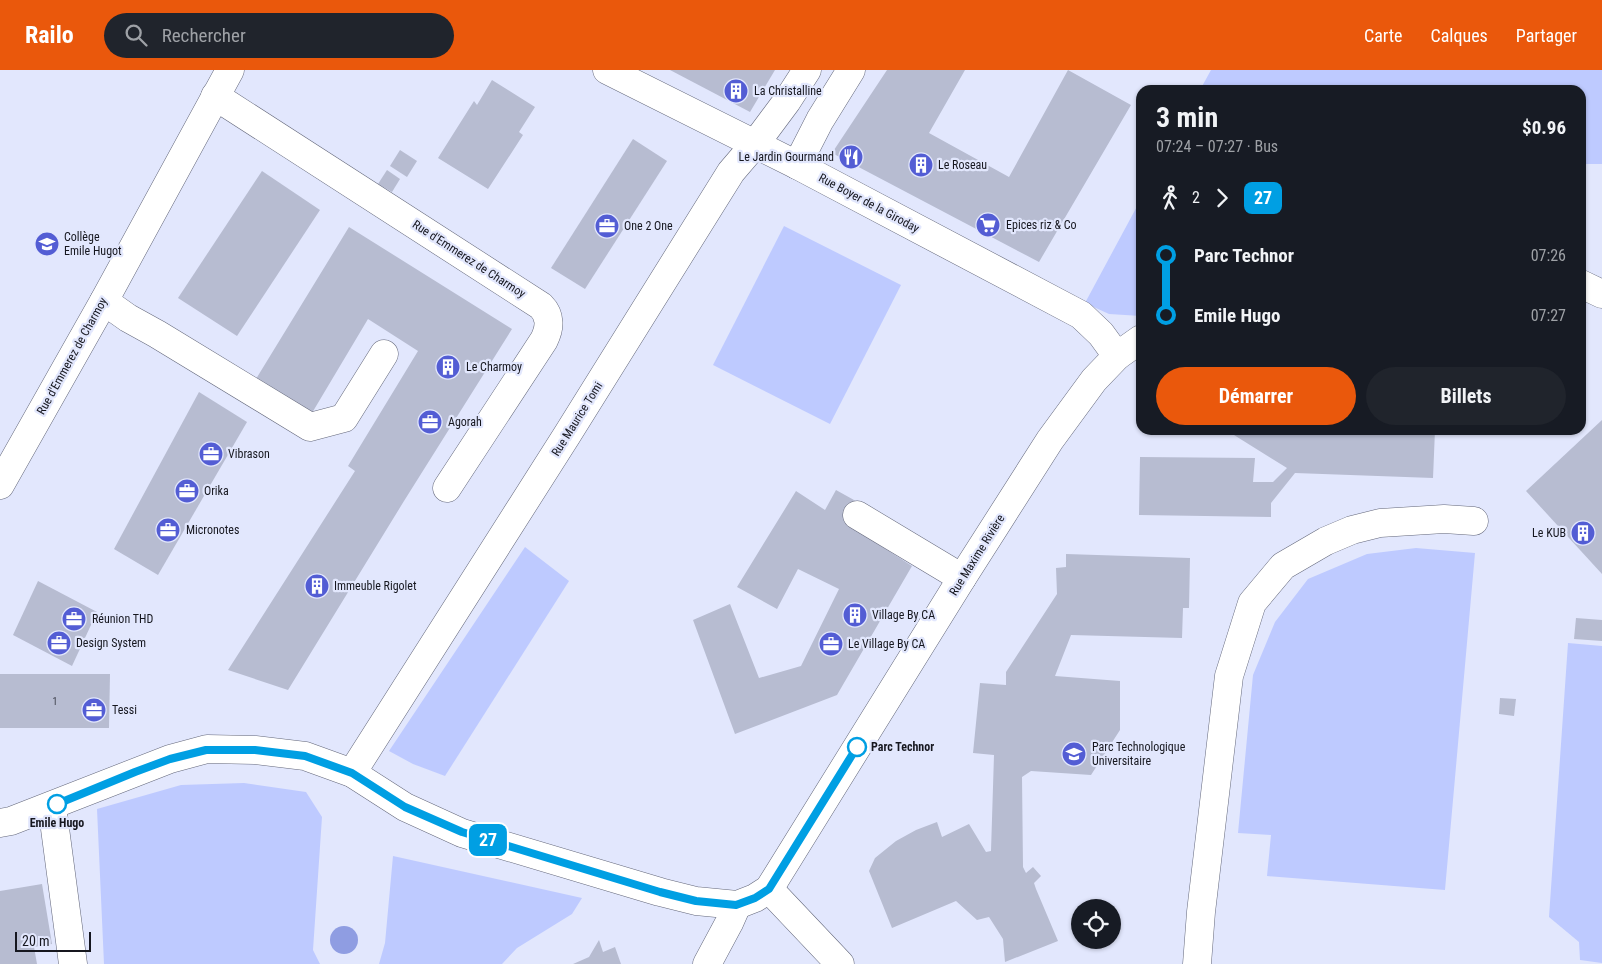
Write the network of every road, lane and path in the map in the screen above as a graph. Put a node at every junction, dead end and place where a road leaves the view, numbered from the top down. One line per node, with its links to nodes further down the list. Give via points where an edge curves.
1 (230, 70): 5 (street, Rue d'Emmerez de Charmoy)
2 (607, 70): 6 (street, Rue Boyer de la Giroday)
3 (807, 70): 6 (street, Rue Maurice Tomi)
4 (851, 70): 7 (street)
5 (215, 96): 10 (street, Rue d'Emmerez de Charmoy); 15 (street, Rue d'Emmerez de Charmoy, via 546,311 549,325 544,340)
6 (755, 144): 7 (street, Rue Boyer de la Giroday); 19 (street, Rue Maurice Tomi, via 731,172)
7 (797, 165): 13 (street, Rue Boyer de la Giroday, via 1081,315)
8 (1586, 286): 9 (street)
9 (1602, 294)
10 (104, 301): 12 (street, via 310,427 344,418); 14 (street, Rue d'Emmerez de Charmoy)
11 (1136, 343): 13 (street, Rue Maxime Rivière)
12 (384, 354)
13 (1117, 356): 18 (street, Rue Maxime Rivière, via 1094,380 1050,440)
14 (0, 484)
15 (447, 488)
16 (857, 515): 18 (street)
17 (1474, 521): 27 (street, via 1444,519 1380,523 1352,530 1283,566 1252,603 1229,676)
18 (962, 578): 22 (street, Rue Maxime Rivière)
19 (352, 773): 20 (street, via 305,756 255,750 206,750 170,759); 23 (street, via 405,807 462,832 660,892 696,901)
20 (52, 806): 21 (street); 24 (street)
21 (0, 823)
22 (769, 889): 23 (street); 26 (street)
23 (736, 905): 25 (street)
24 (73, 964)
25 (707, 964)
26 (840, 964)
27 (1197, 964)

